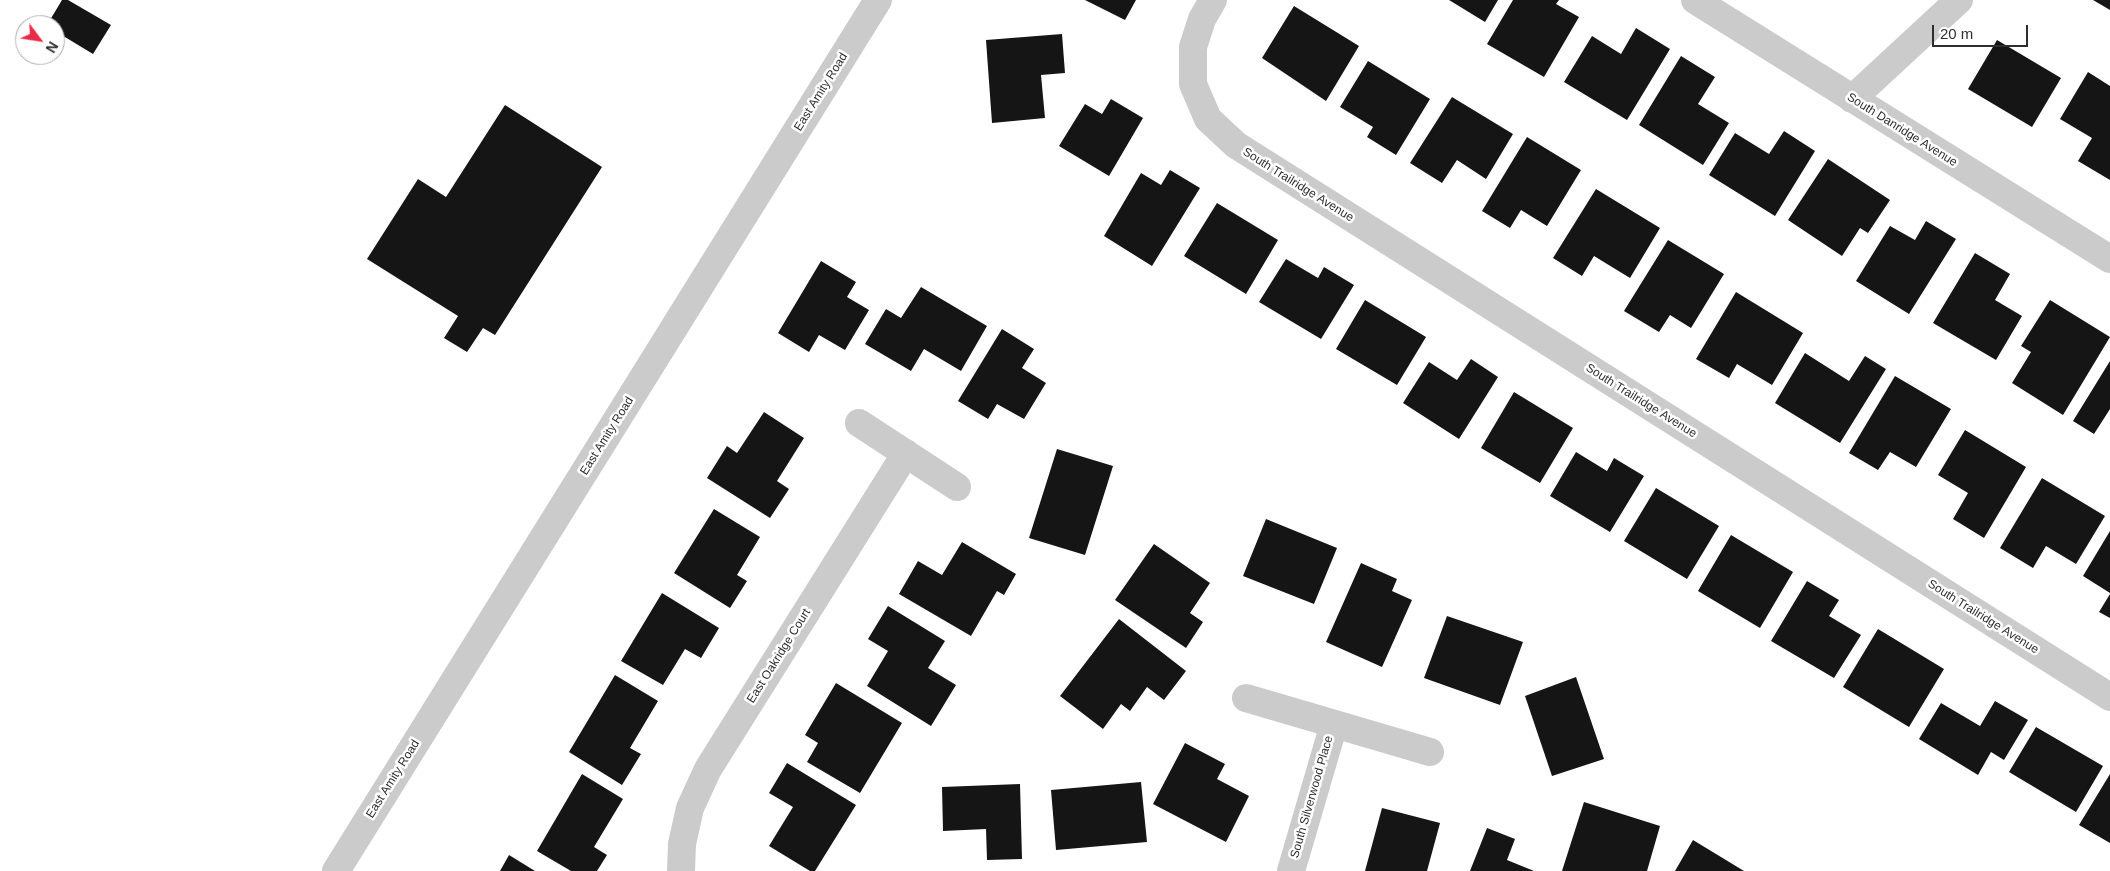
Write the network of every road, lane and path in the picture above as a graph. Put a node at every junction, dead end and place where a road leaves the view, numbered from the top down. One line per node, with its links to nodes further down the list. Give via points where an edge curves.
1 (878, 0): 14 (street, East Amity Road)
2 (1213, 0): 10 (street, South Trailridge Avenue, via 1202,19 1193,47 1193,84 1208,119 1236,145)
3 (1695, 0): 5 (street, South Danridge Avenue)
4 (1959, 0): 5 (street)
5 (1852, 99): 6 (street, South Danridge Avenue)
6 (2110, 259)
7 (859, 423): 8 (street)
8 (906, 453): 9 (street); 15 (street, East Oakridge Court, via 708,769 690,808 682,844)
9 (957, 487)
10 (2110, 697)
11 (1246, 698): 12 (street, South Silverwood Place)
12 (1334, 724): 13 (street, South Silverwood Place); 16 (street, South Silverwood Place)
13 (1430, 752)
14 (336, 871)
15 (681, 871)
16 (1291, 871)

